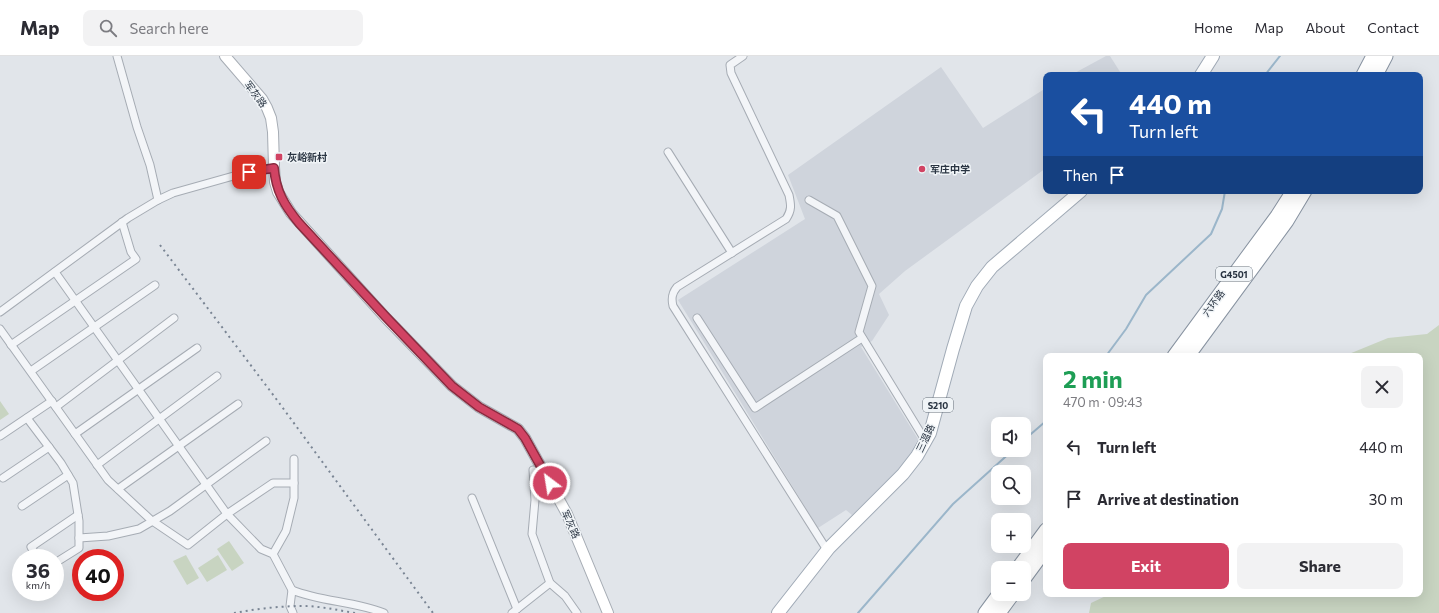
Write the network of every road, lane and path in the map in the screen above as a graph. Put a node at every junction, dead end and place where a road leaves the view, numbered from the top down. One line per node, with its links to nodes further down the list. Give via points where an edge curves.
1 (118, 56): 15 (street)
2 (225, 56): 11 (street, 军灰路, via 267,108 273,132)
3 (743, 56): 18 (street, via 730,65 731,73 789,195 791,211 786,219)
4 (1213, 56): 7 (main road)
5 (1373, 56): 8 (highway)
6 (1386, 56): 9 (highway)
7 (1203, 72)
8 (1365, 72)
9 (1378, 72)
10 (668, 152): 18 (street)
11 (274, 168): 15 (street, via 237,175 173,193); 76 (street, 军灰路, via 278,192 291,213 386,317 452,386 479,407 518,429 525,438 567,514)
12 (1077, 194): 42 (main road, 三温路 / S210, via 992,267 977,286 966,306 936,414)
13 (1291, 194): 30 (highway, 六环路 / G4501)
14 (1304, 194): 31 (highway, 六环路 / G4501)
15 (158, 200): 17 (street)
16 (809, 200): 27 (street, via 837,216 872,286 859,332)
17 (122, 222): 19 (street); 21 (street, via 131,252 136,259)
18 (732, 253): 62 (street, via 677,287 671,299 673,306)
19 (55, 272): 21 (street); 22 (street)
20 (155, 285): 25 (street)
21 (75, 301): 25 (street); 28 (street)
22 (0, 312)
23 (174, 318): 32 (street)
24 (697, 318): 27 (street, via 754,408)
25 (94, 327): 32 (street); 33 (street)
26 (0, 329): 28 (street)
27 (862, 338): 42 (street)
28 (11, 345): 33 (street)
29 (197, 348): 35 (street)
30 (1176, 353)
31 (1190, 353)
32 (118, 361): 35 (street); 36 (street)
33 (30, 372): 36 (street)
34 (217, 376): 39 (street)
35 (138, 389): 39 (street); 40 (street)
36 (54, 404): 38 (street); 40 (street)
37 (238, 404): 44 (street)
38 (27, 418): 41 (street); 45 (street)
39 (159, 419): 44 (street); 47 (street)
40 (75, 434): 47 (street)
41 (0, 436)
42 (925, 440): 62 (main road, 三温路 / S210, via 917,456 902,474)
43 (266, 441): 52 (street)
44 (178, 446): 52 (street); 53 (street)
45 (49, 447): 49 (street); 50 (street)
46 (294, 459): 51 (street)
47 (97, 465): 53 (street)
48 (533, 470): 68 (street, via 535,500 532,534)
49 (68, 474): 55 (street); 57 (street, via 73,483)
50 (3, 478)
51 (294, 483): 56 (street, via 273,483); 64 (street, via 294,498 286,531)
52 (207, 486): 56 (street); 58 (street)
53 (118, 489): 58 (street)
54 (472, 498): 72 (street)
55 (22, 506)
56 (227, 514): 58 (street, via 188,545); 64 (street, via 261,549)
57 (78, 515): 60 (street); 61 (street, via 31,547)
58 (153, 522): 60 (street, via 124,533)
59 (1043, 534): 66 (highway)
60 (79, 538): 65 (street, via 79,548)
61 (32, 549)
62 (827, 550): 77 (main road, 三温路 / S210)
63 (1043, 553): 67 (highway)
64 (273, 554): 69 (street)
65 (64, 557)
66 (1023, 561)
67 (1031, 569)
68 (550, 583): 72 (street); 75 (street, via 565,596)
69 (292, 590): 73 (street, via 290,606); 74 (street, via 305,596 373,608)
70 (994, 601): 78 (highway)
71 (1008, 601): 79 (highway)
72 (515, 611)
73 (293, 613)
74 (384, 613)
75 (577, 613)
76 (608, 613)
77 (778, 613)
78 (985, 613)
79 (999, 613)

